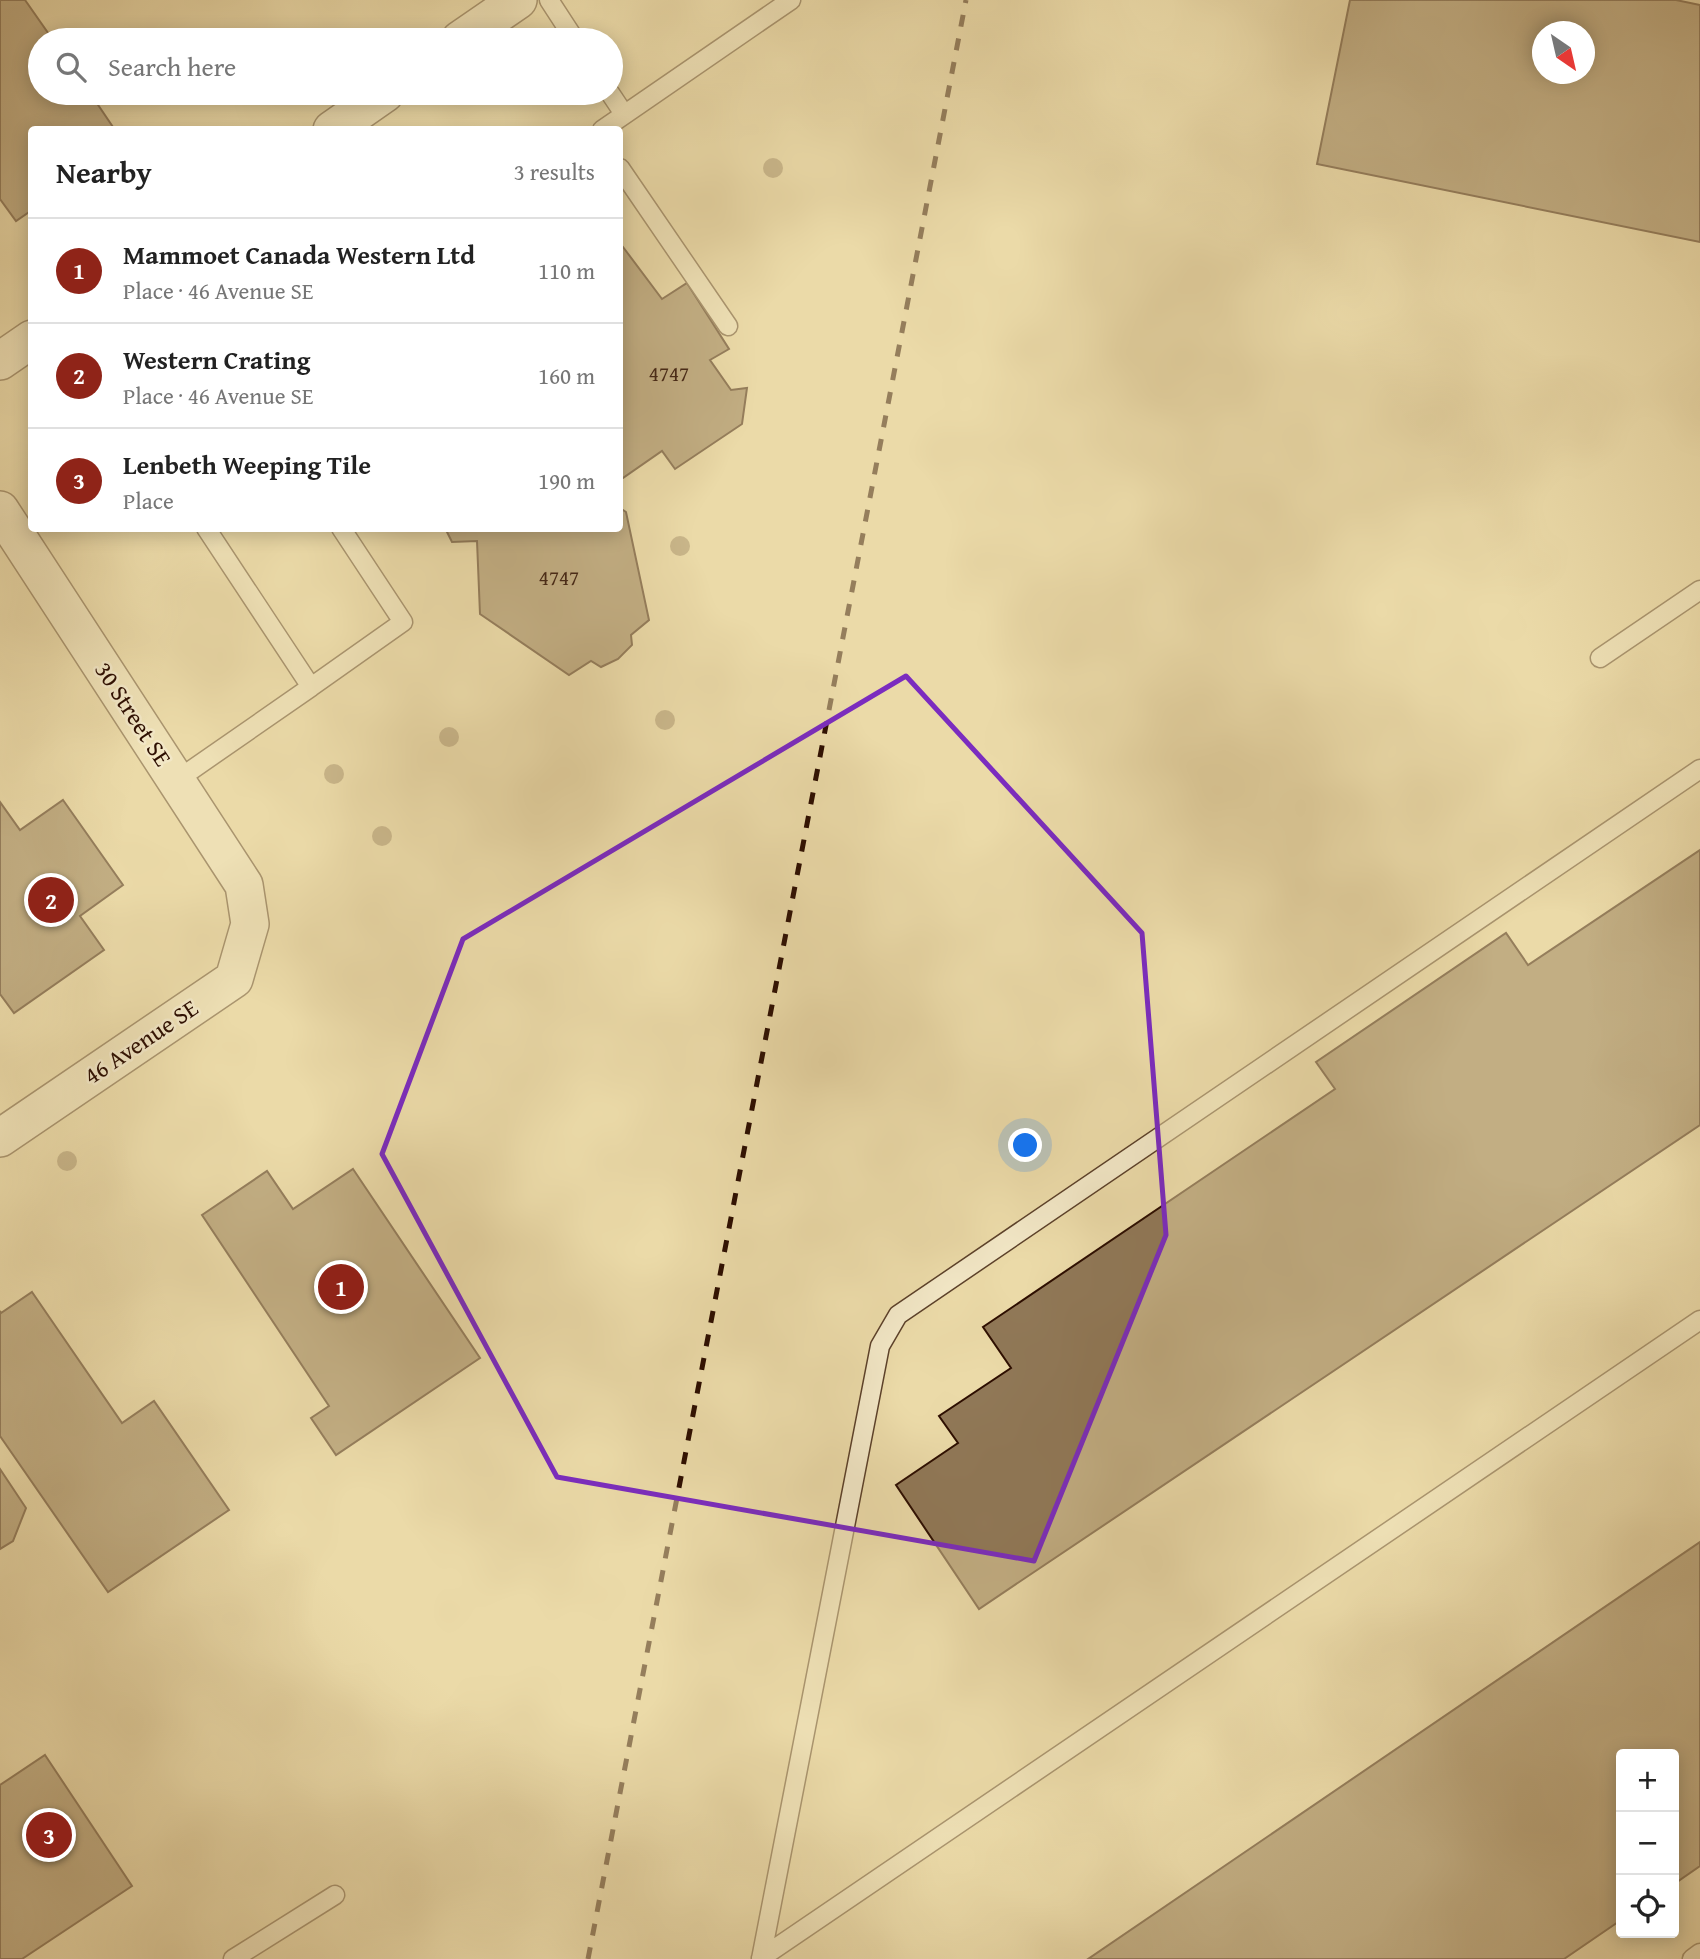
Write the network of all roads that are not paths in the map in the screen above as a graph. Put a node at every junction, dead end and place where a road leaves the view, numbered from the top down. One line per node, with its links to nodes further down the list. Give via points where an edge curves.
1 (518, 0): 4 (street)
2 (549, 0): 5 (lane)
3 (791, 0): 8 (lane)
4 (477, 28)
5 (567, 28)
6 (368, 105): 9 (street)
7 (618, 105): 8 (lane)
8 (624, 114): 10 (lane)
9 (338, 126)
10 (608, 126)
11 (623, 172): 12 (lane)
12 (728, 326)
13 (28, 342): 14 (street)
14 (0, 361)
15 (0, 510): 22 (street, 30 Street SE)
16 (209, 532): 20 (lane)
17 (344, 532): 20 (lane, via 404,622)
18 (1700, 590): 19 (lane)
19 (1600, 658)
20 (311, 687): 22 (lane)
21 (1700, 769): 28 (lane, via 898,1315 880,1346)
22 (177, 780): 23 (street, 30 Street SE, via 244,885)
23 (250, 924): 24 (street, 46 Avenue SE, via 234,979)
24 (0, 1138)
25 (1700, 1320): 28 (lane)
26 (335, 1895): 29 (lane)
27 (1700, 1953): 30 (lane)
28 (761, 1958)
29 (233, 1959)
30 (1692, 1959)

